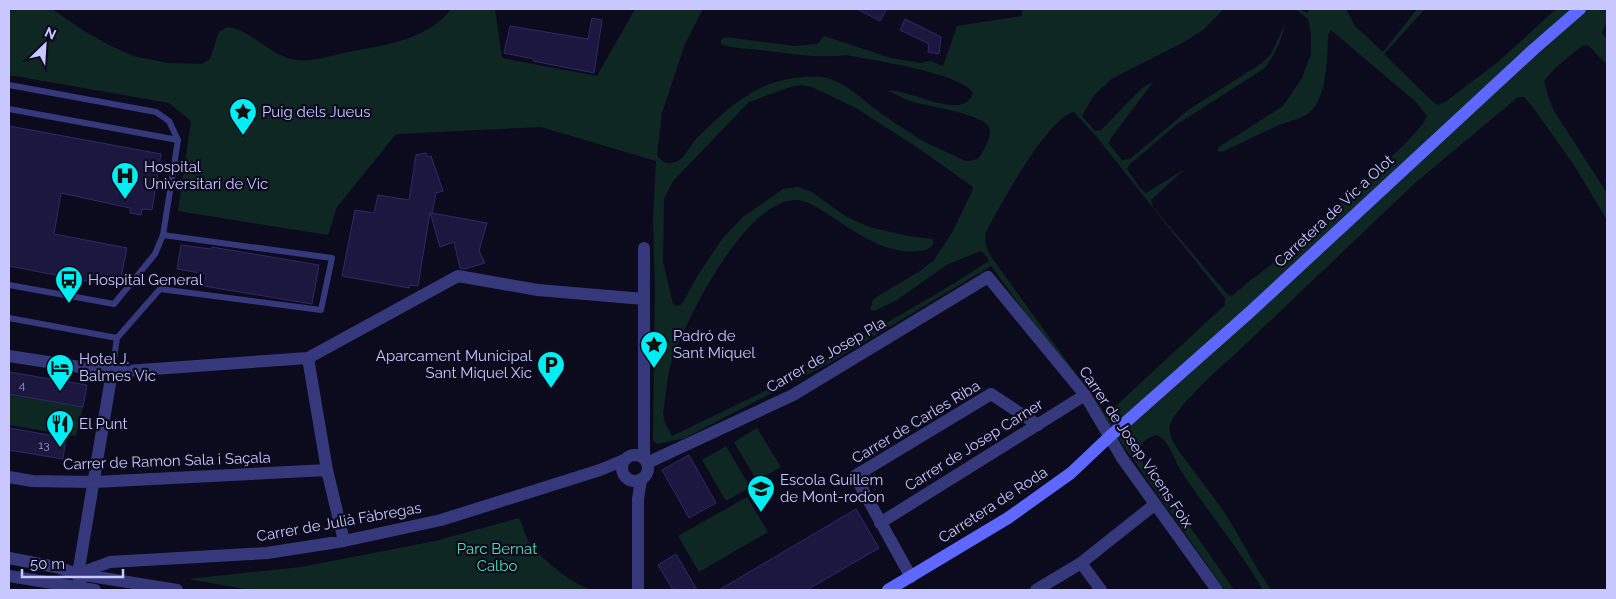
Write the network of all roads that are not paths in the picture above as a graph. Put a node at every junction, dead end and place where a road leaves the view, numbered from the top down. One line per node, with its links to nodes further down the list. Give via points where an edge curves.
1 (1580, 9): 20 (street, Carretera de Vic a Olot)
2 (9, 86): 3 (lane)
3 (17, 87): 4 (lane); 6 (lane, via 156,112 169,121)
4 (9, 92)
5 (9, 109): 6 (lane)
6 (178, 140): 7 (lane)
7 (163, 234): 10 (lane, via 156,254 114,304); 13 (lane, via 332,258 321,310 160,289)
8 (644, 248): 11 (street)
9 (988, 277): 17 (street, Carrer de Josep Vicens Foix); 22 (street, Carrer de Josep Pla, via 793,395)
10 (9, 285)
11 (644, 300): 15 (street, via 538,290 458,276); 19 (street)
12 (9, 318): 13 (lane)
13 (117, 338): 16 (lane)
14 (9, 356): 16 (street)
15 (308, 358): 16 (street); 23 (street)
16 (112, 372): 28 (street)
17 (1085, 395): 18 (street, Carrer de Josep Carner); 20 (street, Carrer de Josep Vicens Foix)
18 (1038, 425): 30 (street, Carrer de Josep Carner); 30 (street, Carrer de Carles Riba, via 991,394 856,476)
19 (643, 430): 21 (street); 22 (street)
20 (1109, 437): 29 (street, Carrer de Josep Vicens Foix); 36 (street, Carretera de Roda, via 1071,473 1008,518)
21 (627, 458): 22 (street, via 637,455); 24 (street, Carrer de Julià Fàbregas); 26 (street, via 622,470)
22 (646, 460): 27 (street, via 648,472)
23 (327, 470): 28 (street, Carrer de Ramon Sala i Saçala); 31 (street)
24 (600, 470): 26 (street); 31 (street, Carrer de Julià Fàbregas, via 441,520)
25 (9, 477): 28 (street, Carrer de Ramon Sala i Saçala, via 32,482)
26 (627, 478): 27 (street)
27 (641, 479): 40 (street)
28 (94, 482): 34 (street)
29 (1154, 505): 33 (street); 44 (street, Carrer de Josep Vicens Foix)
30 (880, 523): 36 (street, Carrer de Carles Riba)
31 (344, 541): 34 (street, Carrer de Julià Fàbregas, via 267,553 110,562)
32 (9, 558): 34 (street)
33 (1081, 563): 42 (street); 43 (street)
34 (78, 574): 37 (street); 39 (street)
35 (9, 576): 37 (street)
36 (911, 577): 41 (street, Carretera de Roda)
37 (82, 589): 38 (street)
38 (95, 590)
39 (177, 590)
40 (638, 590)
41 (888, 590)
42 (1036, 590)
43 (1101, 590)
44 (1217, 590)

